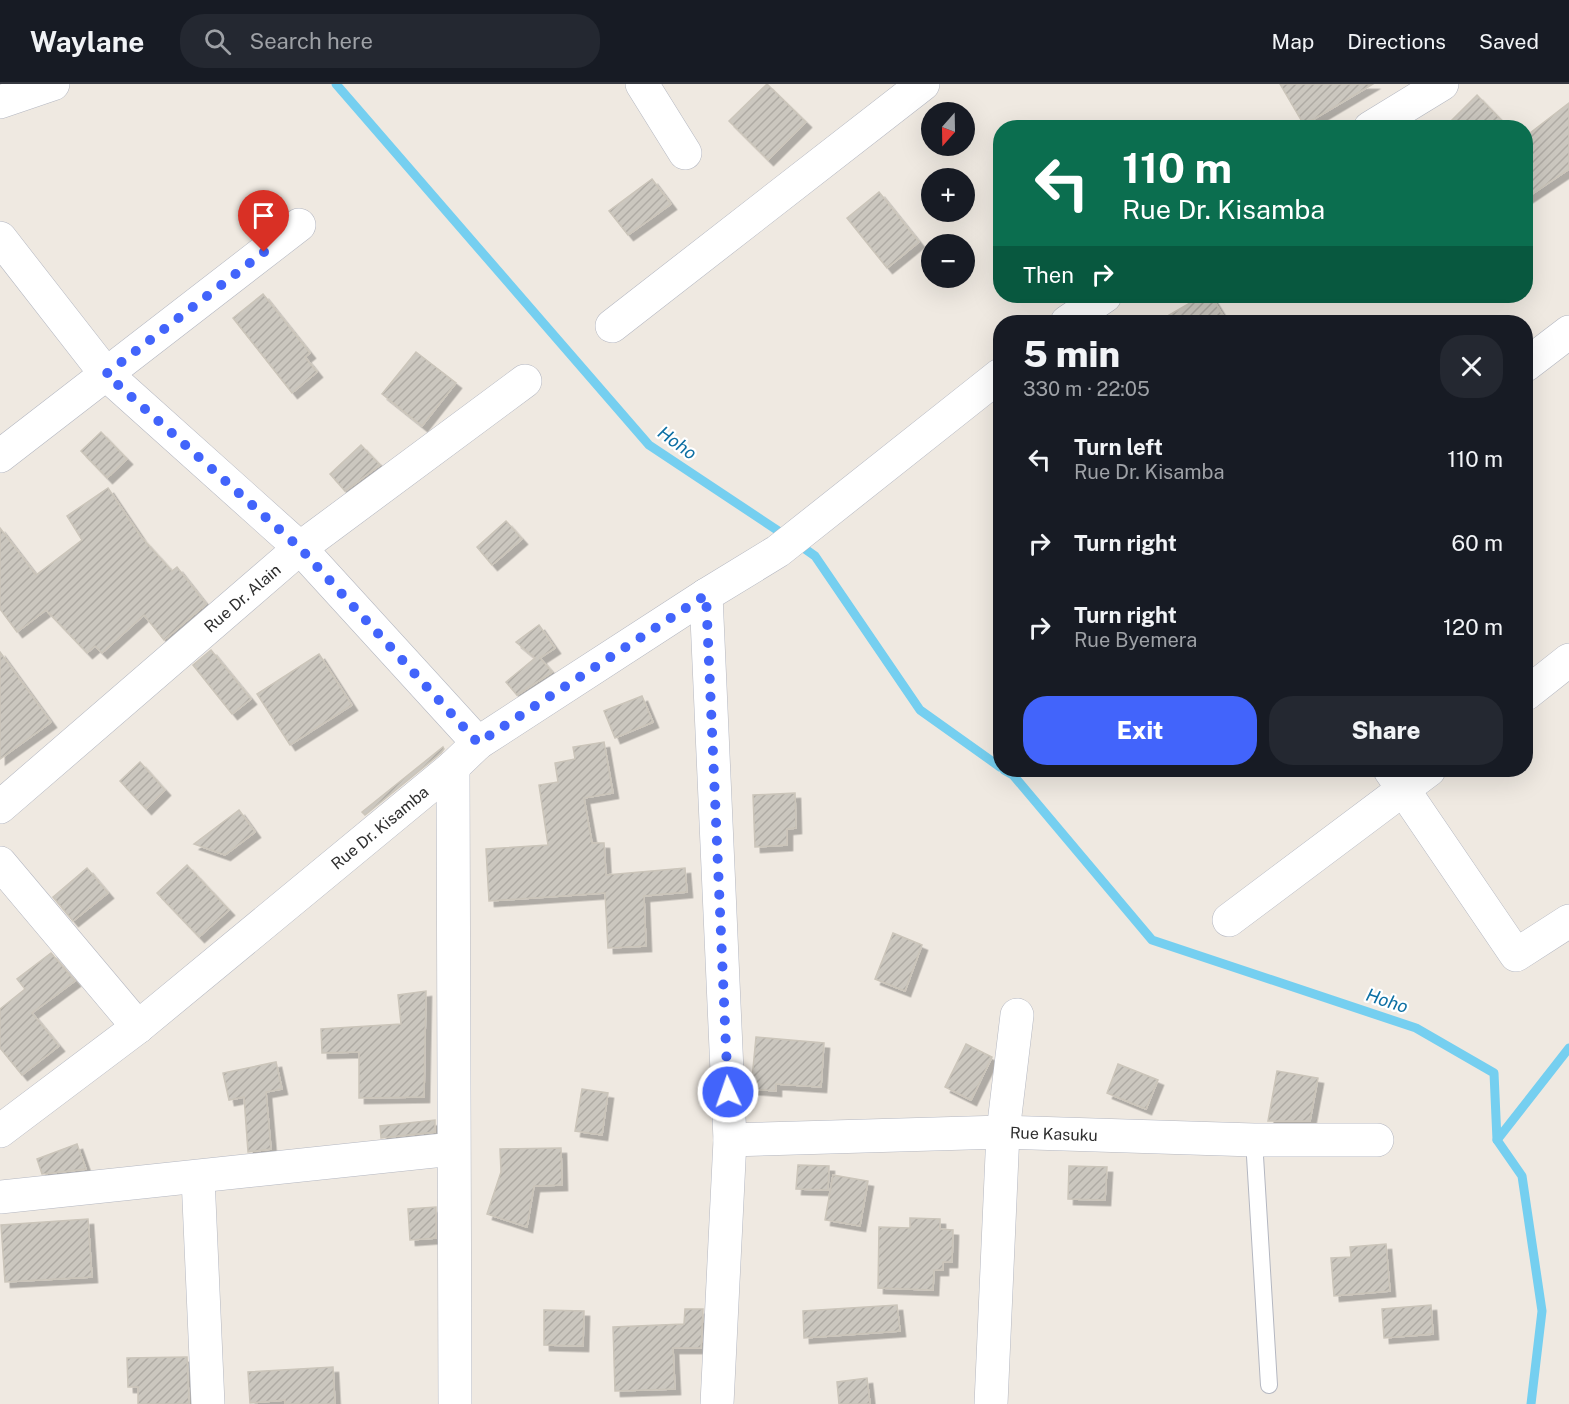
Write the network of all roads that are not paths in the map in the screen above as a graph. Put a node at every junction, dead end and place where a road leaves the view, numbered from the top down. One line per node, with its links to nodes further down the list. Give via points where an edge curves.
1 (53, 84): 5 (street)
2 (642, 84): 7 (street)
3 (922, 84): 10 (street)
4 (1442, 84): 6 (street)
5 (0, 102)
6 (1383, 120)
7 (685, 153)
8 (299, 225): 13 (street)
9 (0, 238): 13 (street)
10 (612, 326)
11 (1569, 332): 12 (street)
12 (1533, 360)
13 (106, 374): 16 (street); 17 (street)
14 (525, 381): 17 (street, Rue Dr. Alain)
15 (993, 381): 18 (street, Rue Dr. Kisamba, via 778,551)
16 (0, 456)
17 (300, 548): 21 (street); 24 (street, Rue Dr. Alain)
18 (706, 595): 21 (street, Rue Dr. Kisamba); 32 (street)
19 (1569, 660): 20 (street)
20 (1533, 688)
21 (478, 743): 22 (street, Rue Dr. Kisamba)
22 (453, 767): 29 (street, Rue Dr. Kisamba); 35 (street)
23 (1397, 779): 26 (street); 27 (street, via 1516,955)
24 (0, 807)
25 (0, 863): 29 (street)
26 (1229, 920)
27 (1569, 921)
28 (1017, 1015): 31 (street)
29 (138, 1027): 30 (street, Rue Dr. Kisamba)
30 (0, 1131)
31 (1003, 1132): 32 (street, Rue Kasuku); 33 (street, Rue Kasuku); 42 (street)
32 (730, 1140): 41 (street)
33 (1254, 1140): 34 (street, Rue Kasuku); 38 (lane)
34 (1377, 1140)
35 (453, 1149): 36 (street); 40 (street)
36 (198, 1177): 37 (street); 39 (street)
37 (0, 1197)
38 (1269, 1385)
39 (208, 1404)
40 (454, 1404)
41 (717, 1404)
42 (991, 1404)

